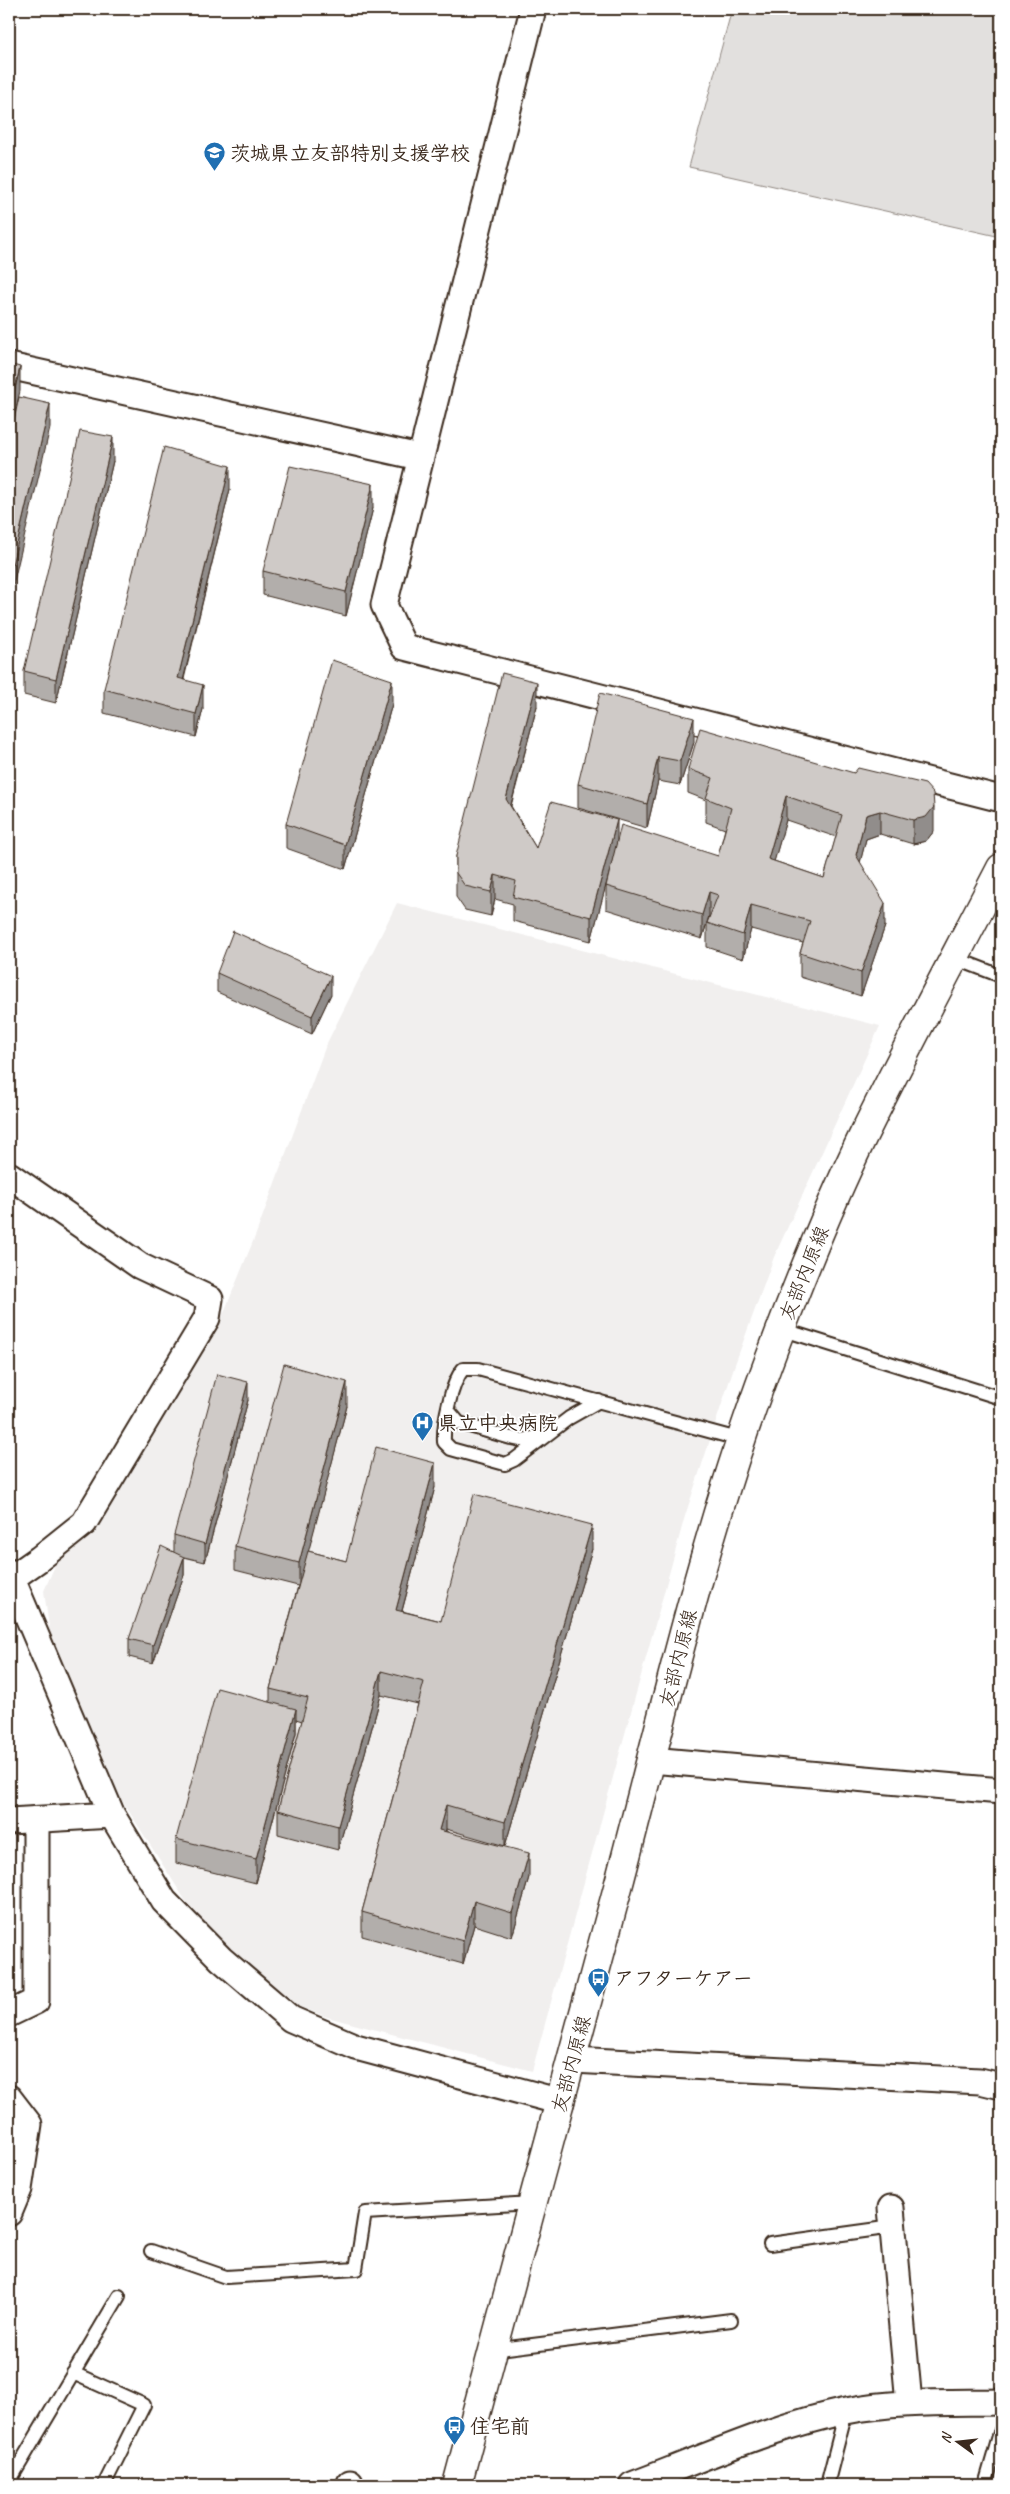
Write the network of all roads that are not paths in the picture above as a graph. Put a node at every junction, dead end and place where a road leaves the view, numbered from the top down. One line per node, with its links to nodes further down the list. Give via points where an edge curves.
1 (533, 9): 3 (street)
2 (9, 366): 3 (street)
3 (419, 457): 4 (street, via 384,604 404,647)
4 (1001, 799)
5 (1001, 868): 6 (main road, 友部内原線)
6 (954, 958): 7 (lane); 9 (main road, 友部内原線, via 862,1138 821,1228)
7 (1001, 976)
8 (9, 1175): 15 (street, via 140,1266 210,1299 207,1318 84,1522 59,1544)
9 (781, 1329): 10 (lane); 14 (main road, 友部内原線)
10 (1001, 1398)
11 (599, 1401): 12 (lane, via 463,1369 457,1377); 13 (lane); 14 (lane)
12 (448, 1410): 13 (lane, via 459,1423 511,1438 521,1440); 13 (lane, via 443,1432 444,1442 451,1449 505,1464)
13 (545, 1436)
14 (742, 1440): 16 (main road, 友部内原線, via 691,1606)
15 (10, 1577): 18 (street)
16 (651, 1760): 17 (street); 22 (main road, 友部内原線)
17 (1001, 1791)
18 (112, 1815): 19 (street); 25 (street, via 164,1901 221,1959 291,2019 356,2047)
19 (36, 1820): 20 (street); 21 (street, via 36,2001)
20 (9, 1821)
21 (9, 2014)
22 (573, 2060): 23 (street, via 980,2081); 25 (main road, 友部内原線)
23 (1001, 2086)
24 (9, 2098): 27 (street, via 29,2124 19,2189)
25 (561, 2102): 26 (main road, 友部内原線)
26 (533, 2203): 30 (lane, via 365,2213 356,2269 226,2277); 33 (main road, 友部内原線)
27 (9, 2213)
28 (892, 2217): 29 (lane); 36 (street)
29 (770, 2244)
30 (151, 2251)
31 (119, 2296): 34 (lane)
32 (731, 2320): 33 (lane)
33 (492, 2350): 41 (main road, 友部内原線)
34 (73, 2373): 39 (lane); 40 (lane, via 144,2405)
35 (1001, 2402): 36 (street)
36 (909, 2403): 37 (street)
37 (846, 2411): 42 (street, via 782,2429); 43 (lane)
38 (1001, 2430): 44 (lane)
39 (9, 2482)
40 (104, 2485)
41 (458, 2485)
42 (632, 2485)
43 (827, 2485)
44 (985, 2485)

